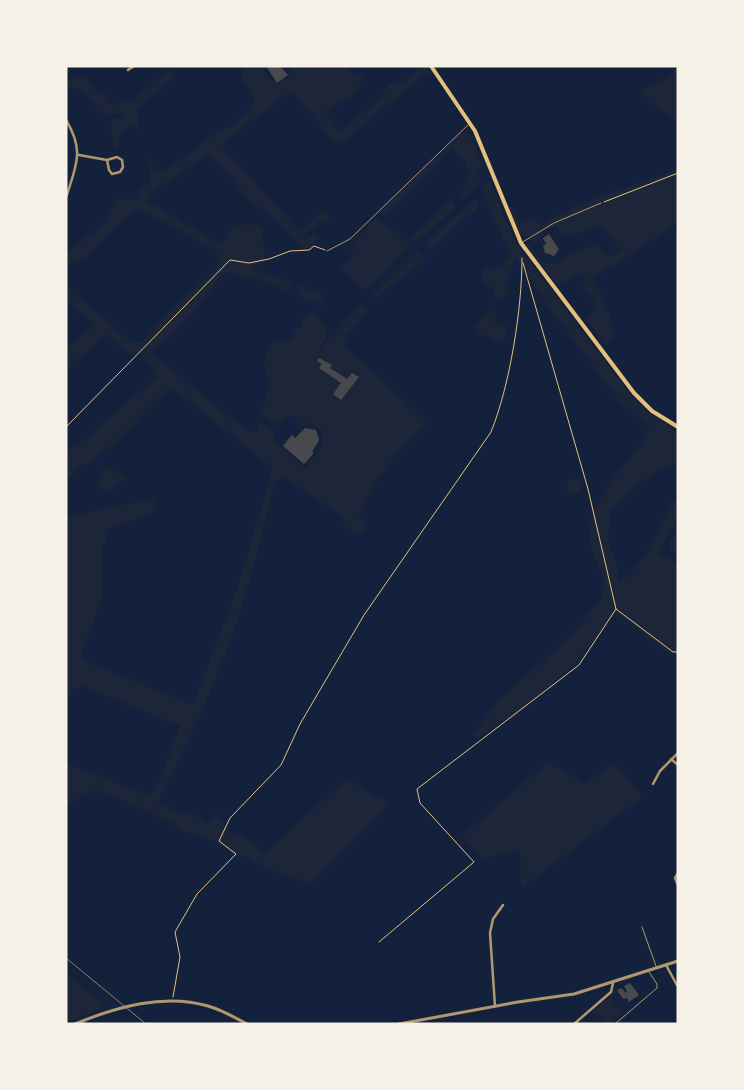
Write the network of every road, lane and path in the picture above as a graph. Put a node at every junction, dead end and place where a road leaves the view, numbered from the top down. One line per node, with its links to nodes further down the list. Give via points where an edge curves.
1 (134, 66): 3 (street)
2 (431, 66): 5 (main road)
3 (128, 70)
4 (66, 120): 6 (street, via 74,133)
5 (470, 123): 12 (main road); 13 (lane, via 350,239)
6 (79, 155): 7 (street); 9 (street)
7 (107, 160): 7 (street, via 117,157 124,167 112,174)
8 (678, 173): 11 (path)
9 (68, 189): 10 (street)
10 (66, 198)
11 (601, 203): 12 (lane, via 554,223)
12 (521, 243): 15 (main road, via 634,393 652,411)
13 (327, 251): 14 (path, via 314,246 309,250 290,251 248,263 230,260)
14 (66, 427)
15 (678, 427)
16 (616, 609): 17 (path, via 673,652); 26 (path, via 578,665 416,789 420,803 474,862); 33 (path, via 588,490 522,258 512,354 491,432 364,615 300,724 281,765 230,818 220,833 219,841 236,854 197,894 175,932 180,957)
17 (678, 652)
18 (678, 753): 19 (street)
19 (671, 759): 20 (street); 21 (street)
20 (678, 765)
21 (653, 784)
22 (678, 873): 23 (street, via 675,878)
23 (678, 885)
24 (503, 905): 34 (street, via 493,919 490,933)
25 (642, 927): 29 (lane)
26 (379, 942)
27 (678, 961): 28 (street)
28 (666, 965): 29 (street); 32 (street)
29 (657, 969): 30 (street)
30 (649, 971): 31 (street); 40 (lane, via 657,988)
31 (613, 983): 34 (street, via 562,996); 39 (street, via 611,992)
32 (678, 987)
33 (172, 1002): 36 (street, via 128,1006); 37 (street, via 207,1006)
34 (495, 1006): 35 (street)
35 (417, 1022): 38 (street)
36 (75, 1024)
37 (247, 1024)
38 (398, 1024)
39 (574, 1024)
40 (614, 1024)

